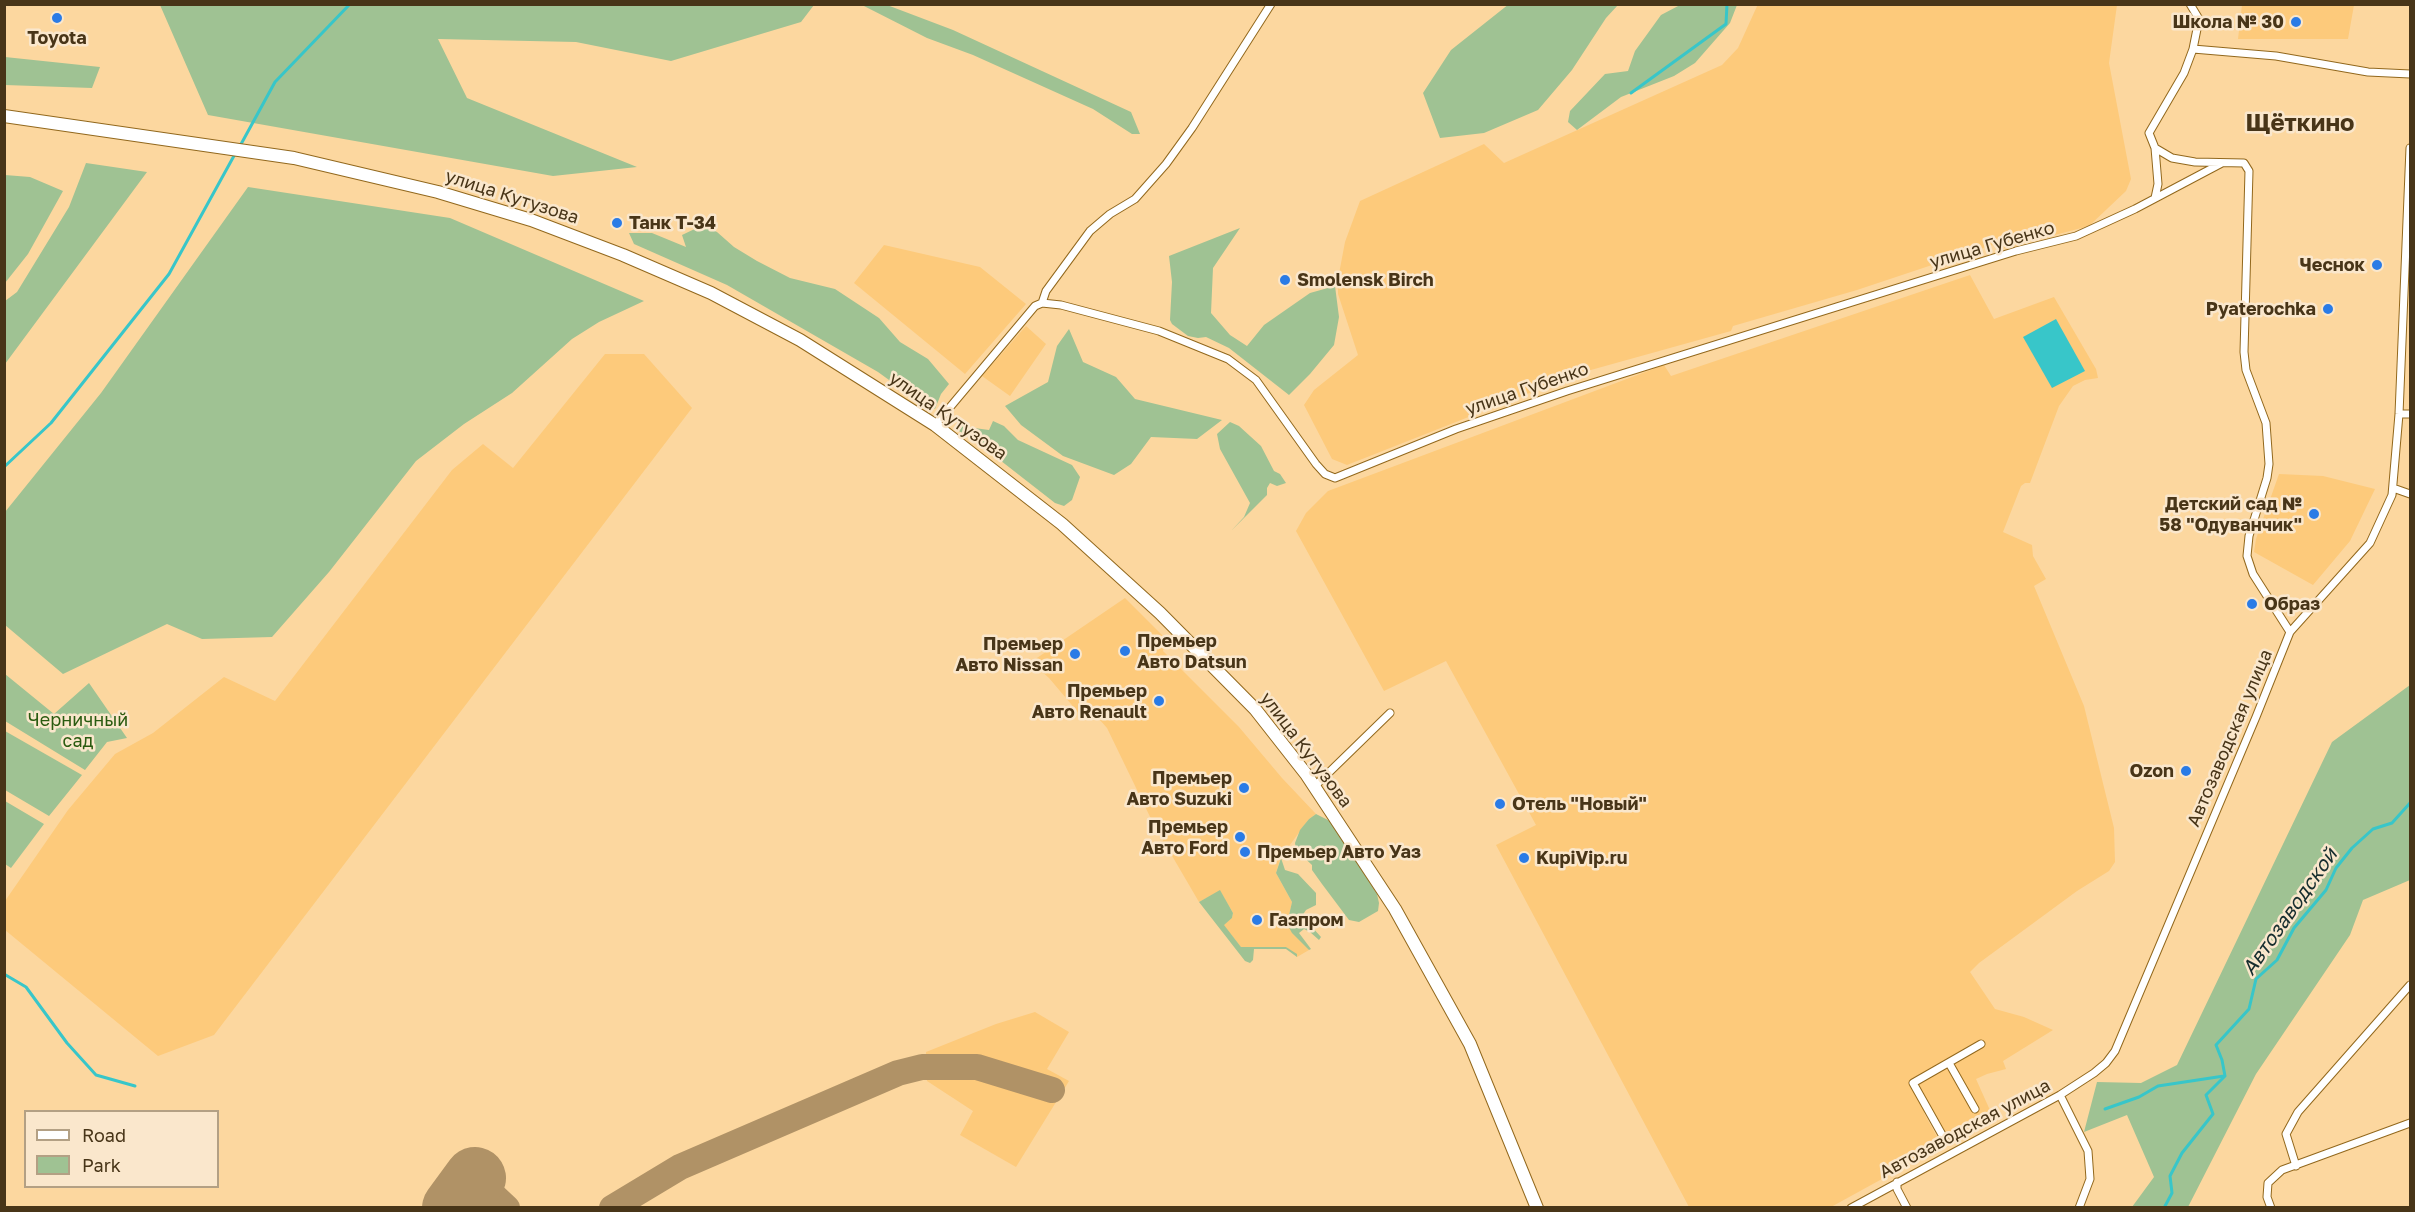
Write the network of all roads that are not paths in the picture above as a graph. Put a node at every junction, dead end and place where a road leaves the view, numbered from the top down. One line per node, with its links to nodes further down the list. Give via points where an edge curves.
1 (1271, 4): 10 (street, via 1166,164 1135,199 1090,231 1046,291)
2 (2190, 4): 3 (street, via 2199,19)
3 (2193, 48): 4 (street, via 2277,56 2368,72); 6 (street, via 2184,73 2150,129)
4 (2410, 74)
5 (4, 116): 13 (main road, улица Кутузова, via 294,158 438,192 531,220 711,293 800,340)
6 (2155, 148): 8 (street, via 2172,158); 9 (street)
7 (2410, 148): 11 (street, Автозаводская улица)
8 (2222, 163): 9 (street, улица Губенко); 16 (street, via 2244,163 2250,177 2244,352 2246,370 2266,423 2269,464 2247,556 2253,574)
9 (2156, 198): 10 (street, улица Губенко, via 2076,236 2016,251 1578,388 1456,429 1335,478 1316,464 1256,380 1228,359 1158,331)
10 (1042, 303): 13 (street, via 1035,306)
11 (2399, 414): 12 (street); 14 (street, Автозаводская улица)
12 (2410, 414)
13 (935, 425): 18 (main road, улица Кутузова, via 1062,524 1160,613 1255,709)
14 (2393, 488): 15 (street); 16 (street, Автозаводская улица, via 2370,543)
15 (2410, 494)
16 (2290, 632): 22 (street, Автозаводская улица, via 2115,1051 2094,1073)
17 (1390, 713): 18 (street)
18 (1315, 786): 28 (main road, улица Кутузова, via 1395,909 1470,1044)
19 (2410, 985): 26 (street, via 2298,1112 2286,1134)
20 (1981, 1044): 21 (street)
21 (1948, 1063): 23 (street); 25 (street, via 1913,1083)
22 (2060, 1095): 27 (street, Автозаводская улица); 31 (street, via 2088,1151 2090,1179)
23 (1976, 1109)
24 (2410, 1123): 26 (street)
25 (1945, 1140)
26 (2296, 1166): 32 (street, via 2282,1170 2268,1183)
27 (1897, 1182): 29 (street, Автозаводская улица); 30 (street)
28 (1537, 1208)
29 (1851, 1208)
30 (1907, 1208)
31 (2079, 1208)
32 (2271, 1208)

